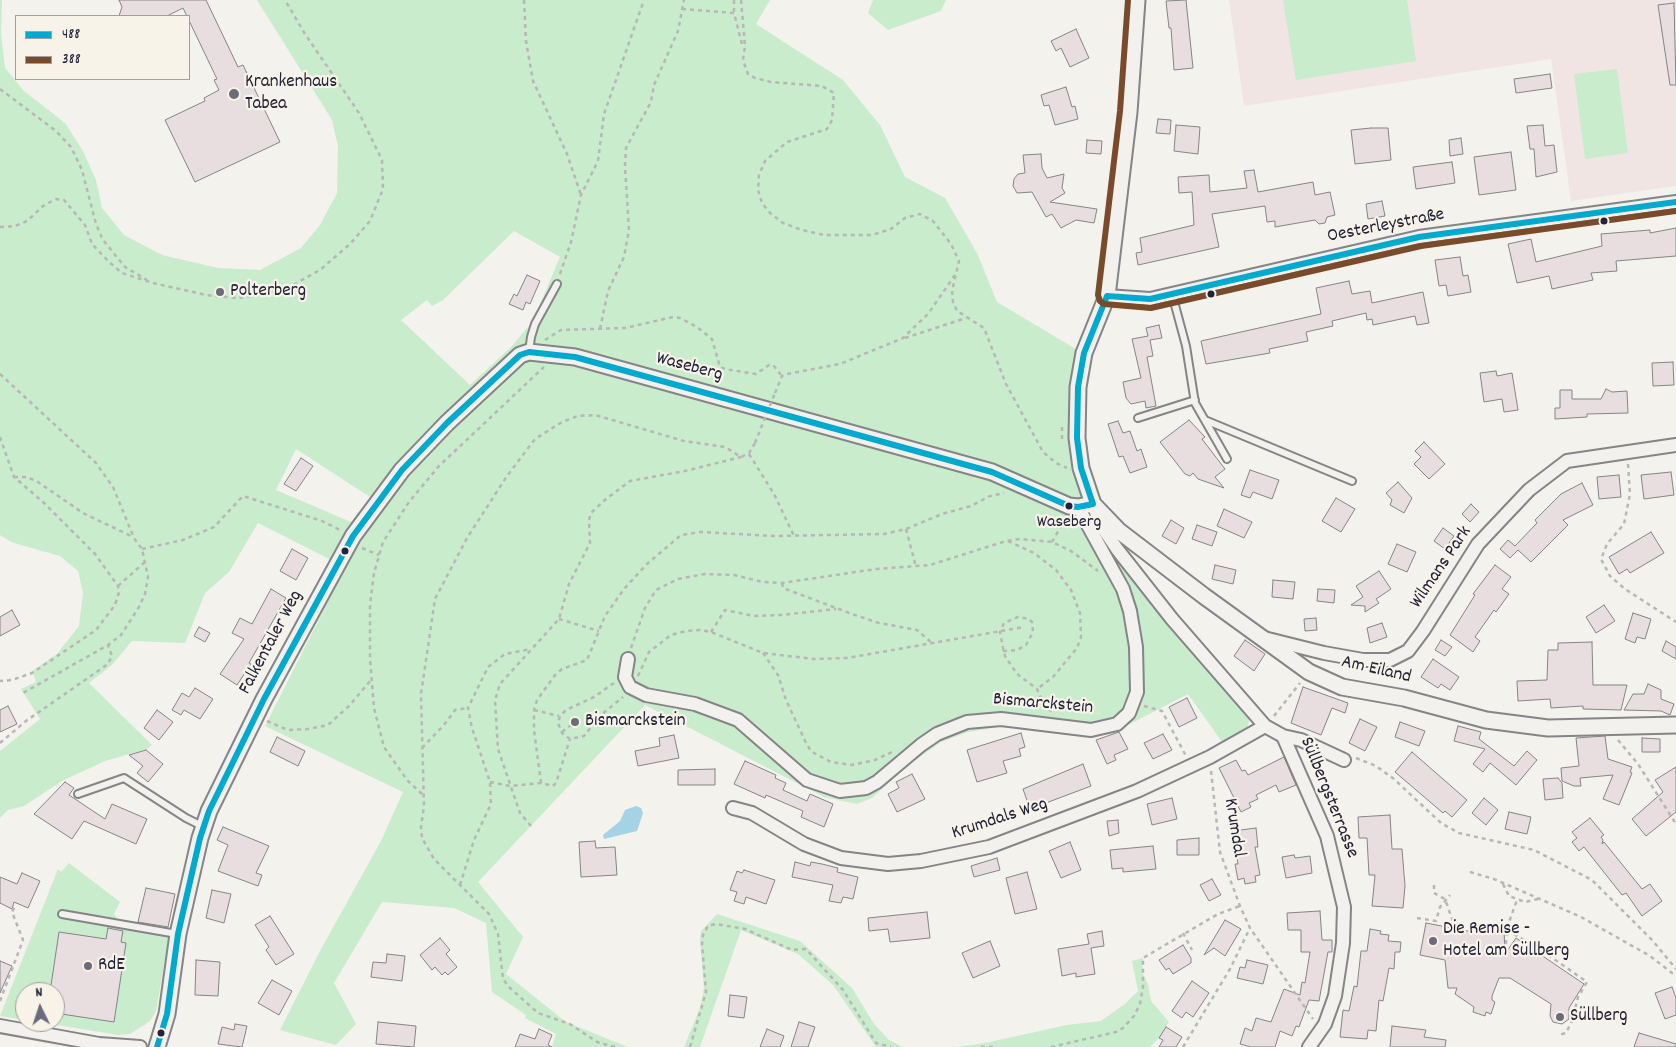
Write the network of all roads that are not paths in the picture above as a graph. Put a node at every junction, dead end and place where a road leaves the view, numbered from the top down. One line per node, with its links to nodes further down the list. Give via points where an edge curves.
1 (1137, 0): 5 (street, via 1129,112)
2 (1676, 202): 4 (street, Oesterleystraße, via 1419,237)
3 (557, 284): 6 (lane, via 535,324)
4 (1172, 294): 5 (street, Oesterleystraße, via 1150,299); 7 (lane, via 1186,346)
5 (1107, 296): 13 (street, via 1084,353 1078,387 1080,460)
6 (530, 352): 13 (street, Waseberg, via 575,357 992,472); 22 (street, Falkentaler Weg, via 507,365 446,423 402,470 351,540 256,716)
7 (1195, 400): 8 (lane); 9 (lane)
8 (1138, 418)
9 (1205, 420): 11 (lane); 12 (lane)
10 (1676, 445): 14 (street, Wilmans Park, via 1567,460 1529,490 1478,544 1408,651 1390,660 1324,654)
11 (1227, 459)
12 (1352, 481)
13 (1076, 511): 14 (street, Am Eiland, via 1119,531); 15 (street, Bismarckstein, via 1123,590 1130,610 1138,665 1134,704 1130,713 1117,724 1099,729 981,719 937,734 886,776 866,788 849,791 831,789 807,780 733,718 695,704 646,695 628,682); 17 (street, Süllbergsterrasse, via 1101,525 1172,619)
14 (1260, 637): 16 (street, Am Eiland, via 1309,672 1342,687 1404,698 1486,720 1548,728)
15 (628, 659)
16 (1676, 725)
17 (1265, 726): 18 (street, Süllbergsterrasse); 21 (street, Krumdals Weg, via 1210,757 1138,791 989,847 921,861 888,864 841,858 804,844 752,813)
18 (1283, 736): 19 (street, Süllbergsterrasse, via 1301,740); 28 (street, Süllbergsterrasse, via 1327,836 1344,907 1343,943 1335,996 1320,1031)
19 (1344, 760)
20 (78, 794): 22 (lane, via 124,778)
21 (733, 808)
22 (204, 826): 24 (street, Falkentaler Weg)
23 (62, 914): 24 (lane)
24 (178, 934): 27 (street, Falkentaler Weg, via 167,1014)
25 (0, 1026): 26 (street, via 99,1044)
26 (140, 1047)
27 (157, 1047)
28 (1309, 1047)

